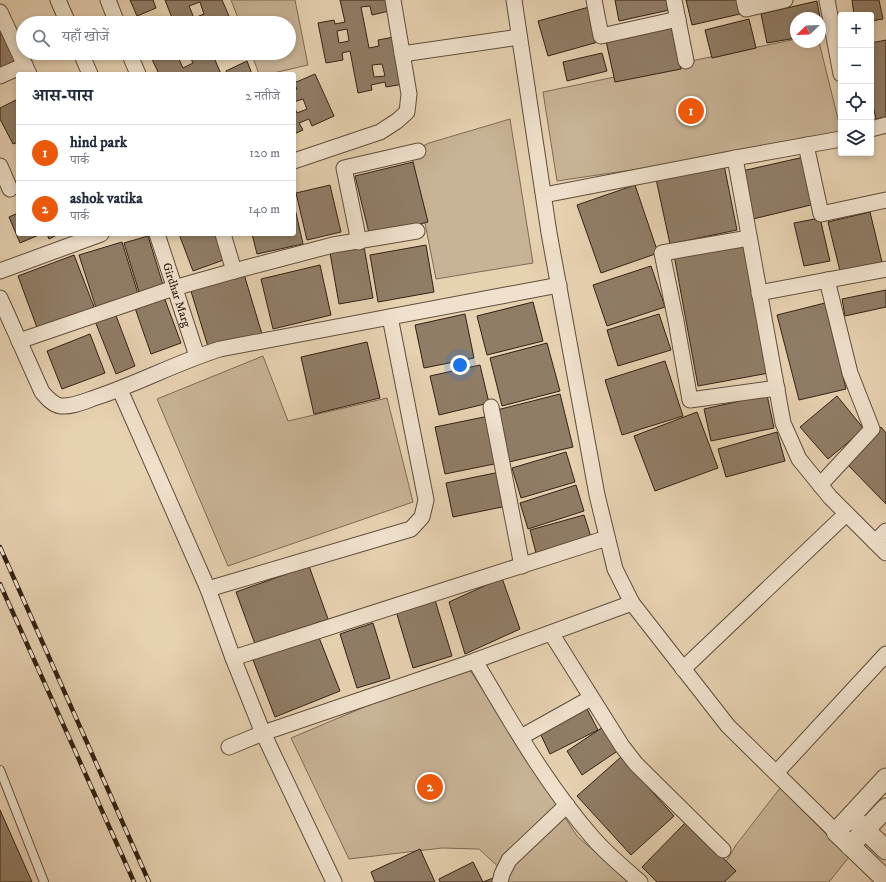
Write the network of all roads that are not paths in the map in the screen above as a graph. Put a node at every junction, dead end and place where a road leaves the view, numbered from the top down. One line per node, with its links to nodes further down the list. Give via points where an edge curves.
1 (58, 0): 11 (street)
2 (108, 0): 12 (street)
3 (392, 0): 16 (street)
4 (514, 0): 14 (street)
5 (594, 0): 13 (street, via 601,36)
6 (674, 0): 13 (street)
7 (744, 0): 8 (street, via 746,9)
8 (785, 0)
9 (827, 0): 17 (street)
10 (0, 12): 15 (street)
11 (65, 16)
12 (114, 16)
13 (678, 18): 21 (street)
14 (519, 37): 16 (street); 36 (street)
15 (16, 46)
16 (402, 54): 33 (street, via 409,94 407,112 380,132)
17 (838, 58)
18 (22, 60): 22 (street)
19 (84, 60): 24 (street)
20 (132, 60): 25 (street)
21 (686, 61)
22 (27, 70)
23 (16, 72): 26 (street)
24 (89, 72)
25 (137, 72)
26 (0, 76)
27 (886, 125): 28 (street)
28 (874, 128)
29 (838, 140): 30 (street)
30 (806, 145): 32 (street); 37 (street, via 822,214)
31 (418, 151): 43 (street, via 344,168)
32 (735, 158): 36 (street); 42 (street)
33 (296, 160)
34 (0, 166): 35 (street)
35 (9, 189)
36 (544, 195): 48 (street)
37 (886, 200)
38 (418, 231): 43 (street)
39 (96, 236): 45 (street)
40 (158, 236): 49 (street, Girdhar Marg)
41 (224, 236): 46 (street)
42 (749, 238): 50 (street); 55 (street, via 662,254 690,400)
43 (359, 242): 46 (street, via 333,245)
44 (886, 269): 47 (street)
45 (0, 271)
46 (234, 271): 49 (street)
47 (826, 280): 50 (street); 58 (street, via 850,373 872,429)
48 (559, 285): 52 (street); 61 (street)
49 (174, 288): 53 (street); 54 (street, Girdhar Marg)
50 (759, 293): 55 (street)
51 (0, 298): 53 (street)
52 (390, 317): 54 (street, via 236,346); 64 (street, via 426,500 422,517 411,529)
53 (19, 341): 56 (street, via 42,392 59,406 71,406)
54 (197, 356): 56 (street)
55 (777, 388): 58 (street, via 783,423 799,459)
56 (120, 390): 64 (street)
57 (491, 408): 63 (street)
58 (820, 485): 59 (street)
59 (846, 514): 62 (street); 70 (street)
60 (886, 531): 62 (street)
61 (607, 538): 63 (street); 65 (street, via 615,569)
62 (881, 547)
63 (522, 566): 68 (street)
64 (208, 589): 68 (street)
65 (632, 603): 66 (street); 70 (street)
66 (551, 633): 69 (street); 71 (street)
67 (886, 654): 76 (street)
68 (233, 658): 72 (street)
69 (475, 661): 72 (street); 73 (street)
70 (683, 669): 76 (street, via 728,726)
71 (591, 698): 73 (street); 84 (street, via 636,764)
72 (263, 733): 74 (street); 88 (street)
73 (521, 737): 78 (street)
74 (229, 747)
75 (0, 770): 87 (lane)
76 (776, 773): 82 (street)
77 (886, 778): 80 (street)
78 (567, 805): 89 (street, via 509,860); 90 (street, via 594,839)
79 (886, 808): 81 (street)
80 (851, 816): 81 (street); 82 (street)
81 (865, 830): 83 (street); 85 (street)
82 (836, 832): 83 (street)
83 (850, 846): 86 (street)
84 (723, 850)
85 (886, 850)
86 (886, 880)
87 (44, 882)
88 (334, 882)
89 (500, 882)
90 (640, 882)

